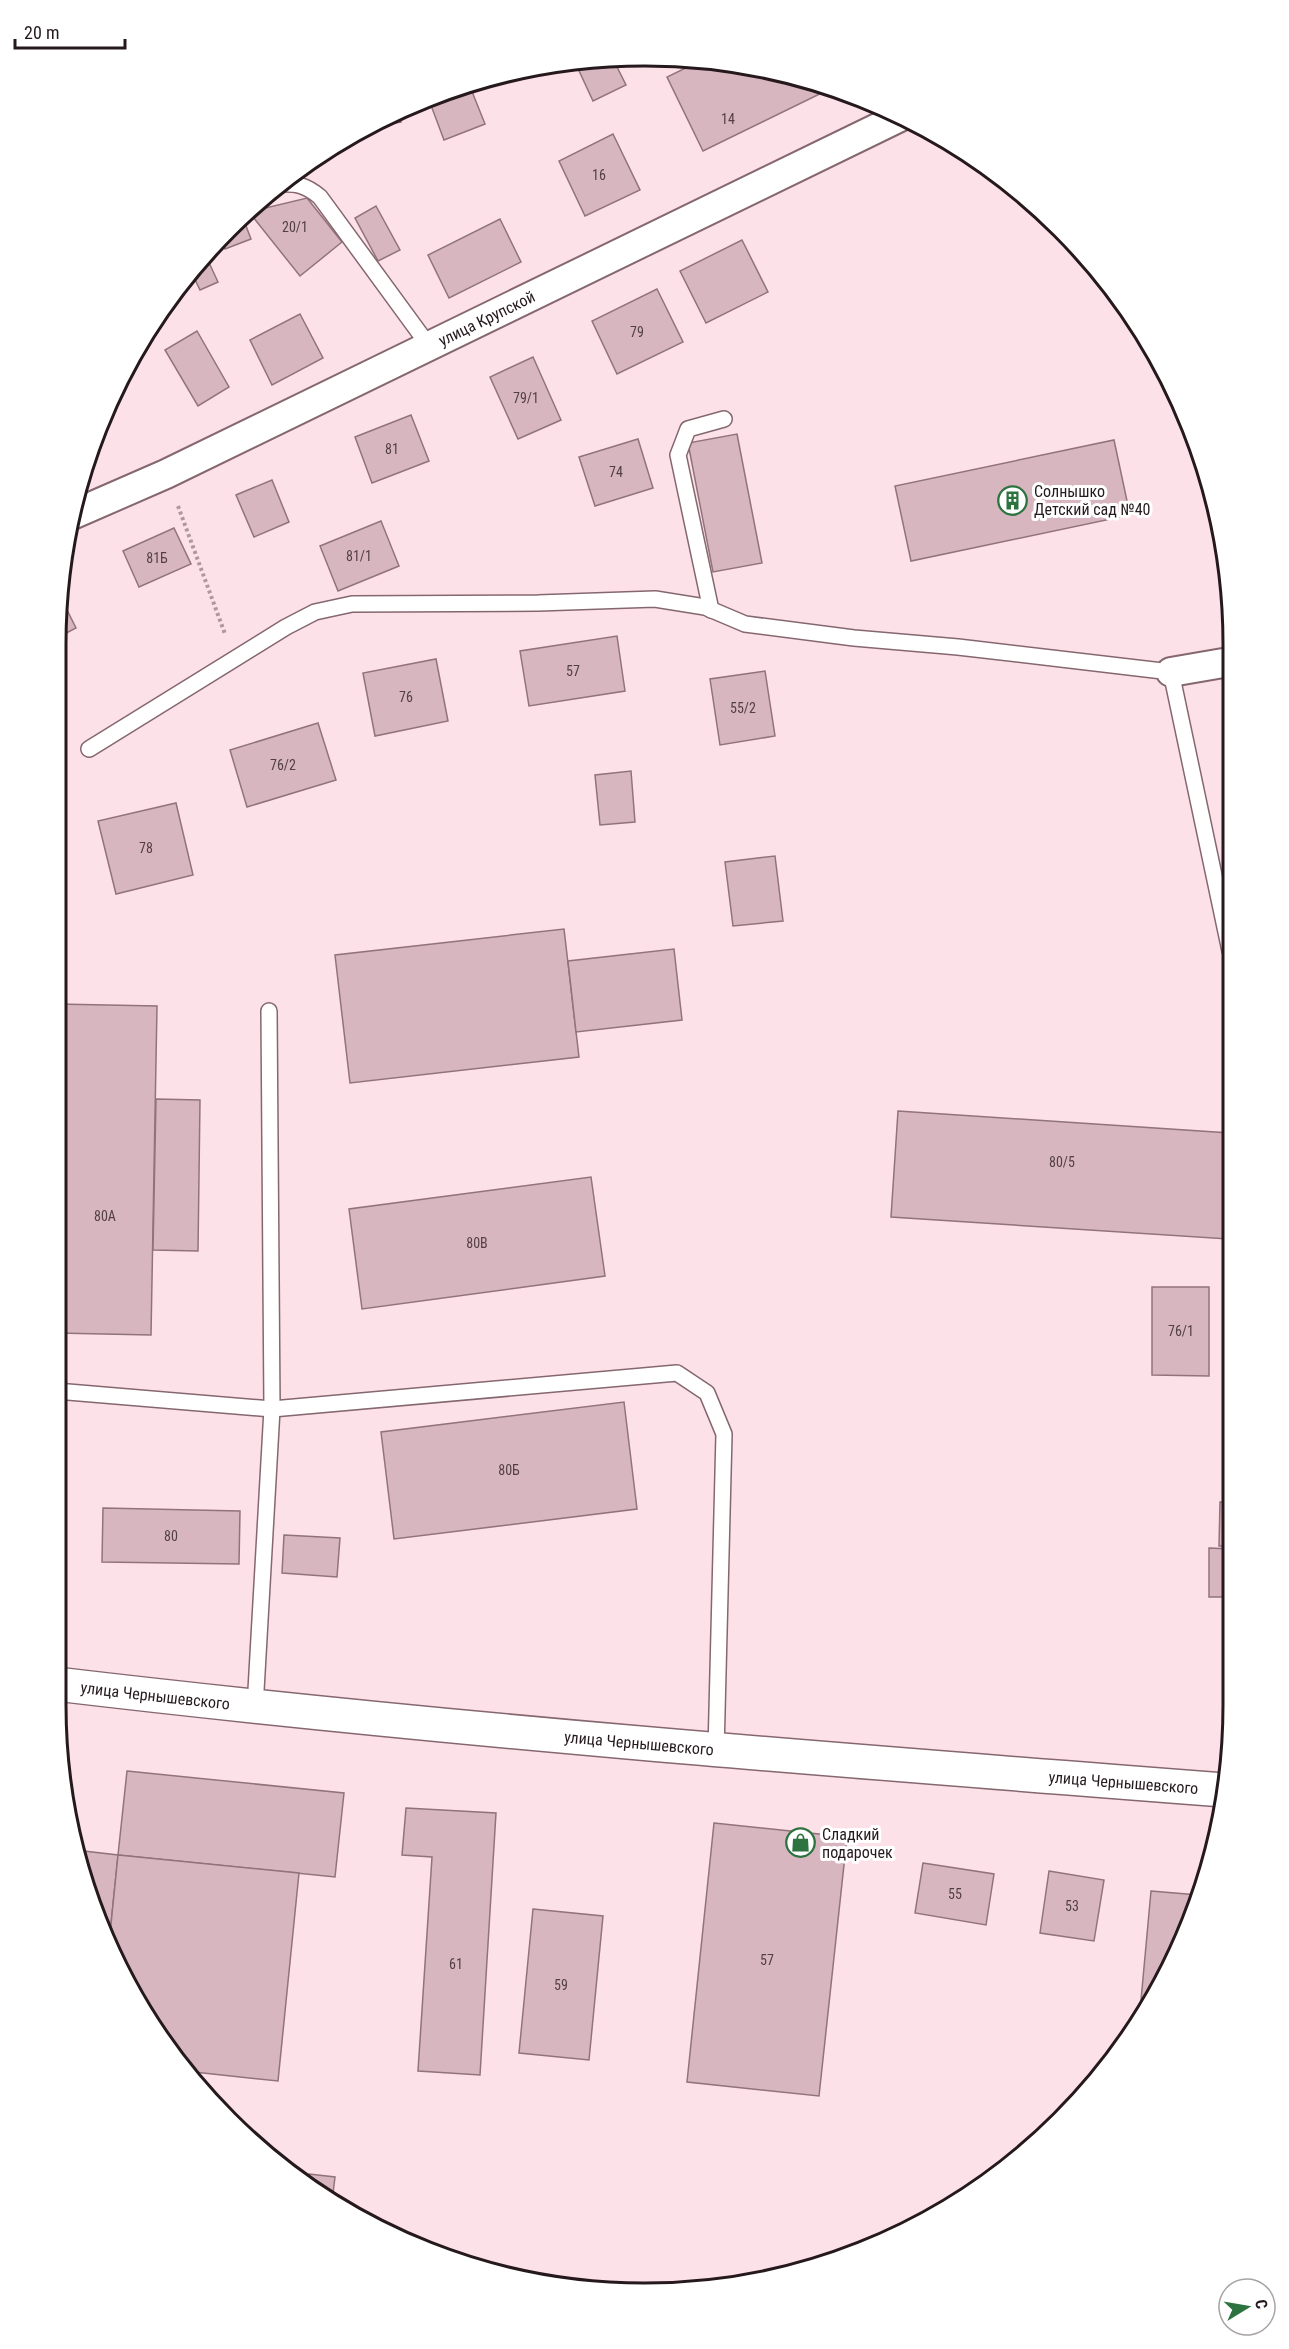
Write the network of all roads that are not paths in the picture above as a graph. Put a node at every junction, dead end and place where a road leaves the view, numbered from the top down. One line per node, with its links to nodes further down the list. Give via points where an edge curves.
1 (891, 122): 3 (street, улица Крупской)
2 (296, 183): 3 (lane, via 320,197)
3 (429, 346): 5 (street, улица Крупской)
4 (724, 419): 6 (lane, via 688,429 678,455)
5 (82, 511)
6 (711, 610): 8 (lane, via 745,624); 9 (lane, via 655,599 352,604 315,612)
7 (1223, 663): 8 (street)
8 (1171, 672): 10 (lane)
9 (89, 749)
10 (1223, 918)
11 (269, 1011): 13 (lane)
12 (66, 1392): 13 (lane)
13 (272, 1408): 15 (lane); 16 (lane, via 678,1373 707,1393 724,1434)
14 (66, 1685): 15 (main road, улица Чернышевского)
15 (255, 1708): 16 (main road, улица Чернышевского)
16 (716, 1751): 17 (main road, улица Чернышевского)
17 (1216, 1789)

